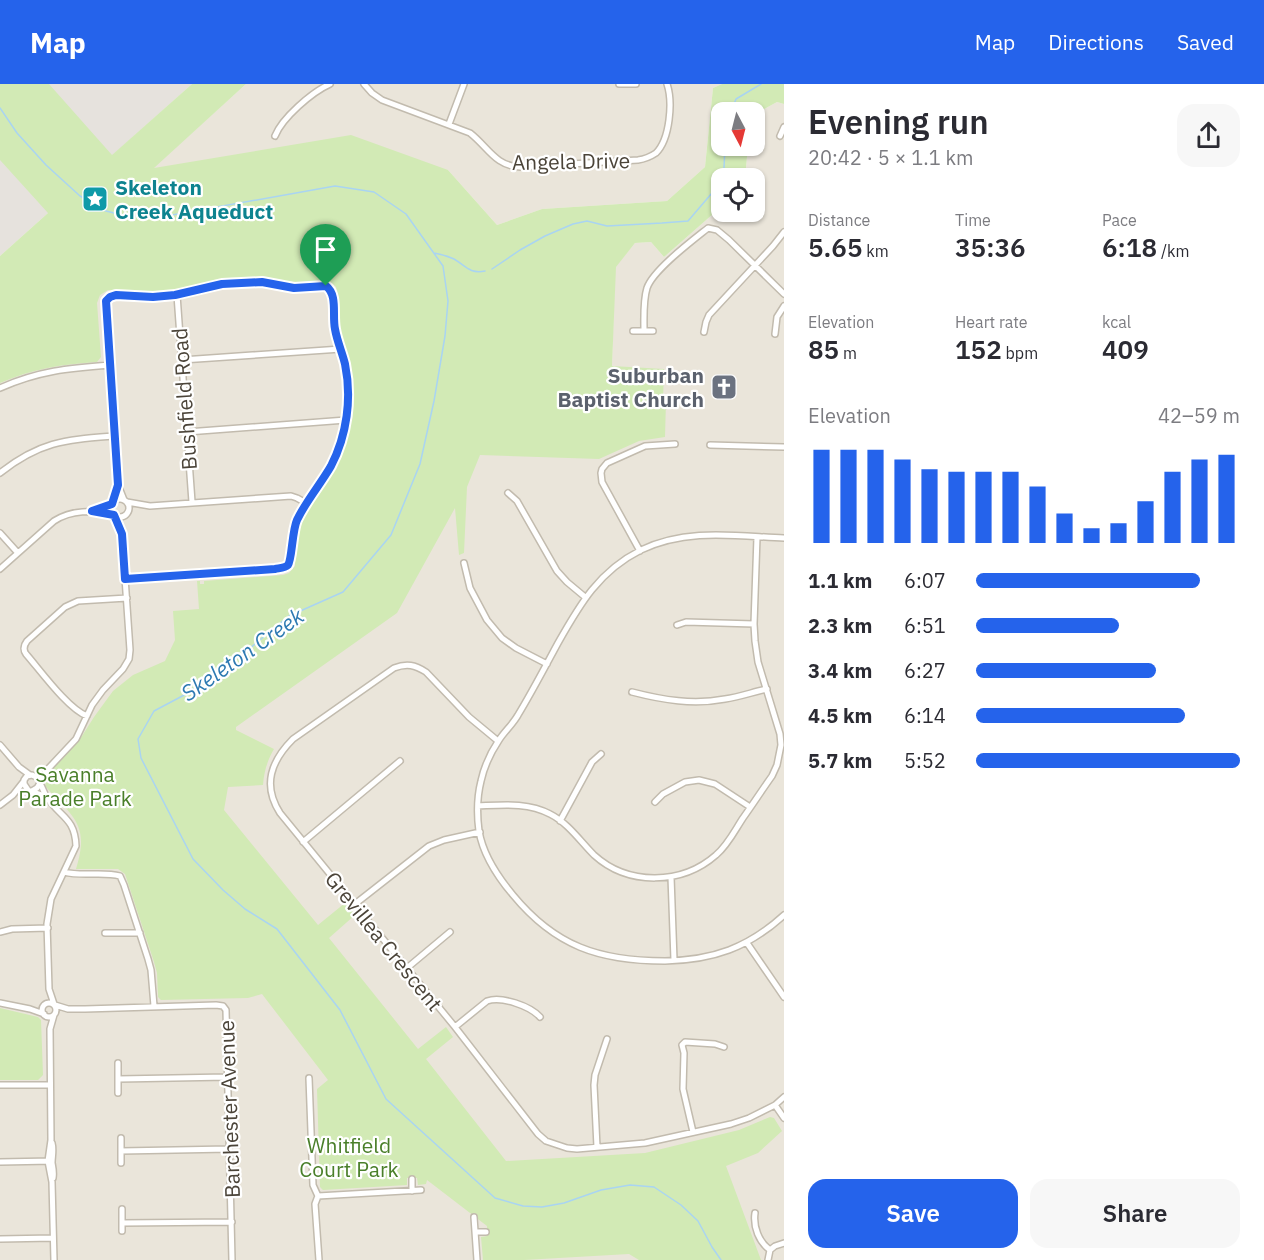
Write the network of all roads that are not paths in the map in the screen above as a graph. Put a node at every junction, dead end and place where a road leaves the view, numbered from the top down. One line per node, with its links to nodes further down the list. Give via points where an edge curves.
1 (330, 84): 9 (street, via 283,122)
2 (364, 84): 7 (street, Angela Drive, via 382,100)
3 (464, 84): 7 (street)
4 (620, 84): 5 (street)
5 (636, 84)
6 (668, 84): 7 (street, Angela Drive, via 671,101 665,136 657,151 646,158 508,166 470,133)
7 (449, 124)
8 (784, 127): 10 (street)
9 (275, 136)
10 (780, 136)
11 (784, 232): 12 (street)
12 (755, 266): 13 (street); 17 (street, via 717,230 708,228 652,277 646,290); 19 (street, via 709,315)
13 (784, 294)
14 (177, 295): 21 (street, via 236,283 262,282 294,288 326,286 332,294); 22 (street, Bushfield Road); 23 (street, via 116,295 108,299)
15 (784, 306): 20 (street, via 777,317)
16 (633, 331): 17 (street)
17 (644, 331): 18 (street)
18 (653, 331)
19 (704, 332)
20 (775, 334)
21 (341, 349): 22 (street); 25 (street, via 349,388)
22 (182, 360): 26 (street, Bushfield Road)
23 (110, 365): 24 (street, via 44,372); 27 (street)
24 (0, 388)
25 (346, 420): 26 (street); 37 (street, via 332,464)
26 (187, 432): 35 (street, Bushfield Road)
27 (115, 436): 31 (street, via 50,444 18,459); 32 (street)
28 (675, 444): 46 (street, via 645,446 602,469 602,482)
29 (710, 445): 30 (street)
30 (784, 447)
31 (0, 473)
32 (118, 485): 34 (street); 36 (street)
33 (508, 493): 51 (street, via 517,501 557,571)
34 (125, 501): 36 (street, via 118,499); 38 (street); 41 (street, via 129,507)
35 (192, 502): 37 (street, via 291,496); 38 (street)
36 (112, 503): 39 (street); 40 (street)
37 (306, 503): 50 (street, via 295,525 291,558 284,567)
38 (150, 506): 41 (street)
39 (92, 511): 40 (street); 47 (street, via 60,517)
40 (114, 514): 41 (street); 43 (street)
41 (127, 514): 43 (street)
42 (0, 533): 47 (street)
43 (122, 534): 50 (street)
44 (757, 537): 45 (street); 46 (street, via 699,535); 53 (street)
45 (784, 538)
46 (640, 551): 51 (street, via 608,572)
47 (18, 553): 49 (street)
48 (464, 563): 55 (street, via 470,588 502,638)
49 (0, 569)
50 (125, 579): 52 (street)
51 (585, 597): 55 (street)
52 (127, 598): 58 (street, via 129,659); 58 (street, via 72,603 25,646 25,653 66,700)
53 (754, 624): 54 (street); 56 (street)
54 (677, 625)
55 (547, 664): 60 (street, via 517,717)
56 (766, 689): 57 (street, via 706,702 682,702); 59 (street)
57 (632, 692)
58 (87, 716): 65 (street, via 76,739)
59 (782, 734): 75 (street, via 777,765)
60 (498, 741): 74 (street, via 481,781); 78 (street, Grevillea Crescent, via 468,717 418,666 394,668 293,739 275,761 270,778 272,798)
61 (0, 746): 64 (street)
62 (601, 754): 76 (street, via 592,762)
63 (400, 761): 78 (street)
64 (19, 767): 66 (street); 67 (street)
65 (46, 771): 66 (street); 68 (street)
66 (32, 775): 67 (street); 68 (street)
67 (24, 780): 69 (street, via 24,786); 70 (street)
68 (40, 782): 69 (street, via 38,788); 71 (street)
69 (31, 790): 70 (street); 71 (street)
70 (13, 795): 73 (street)
71 (47, 797): 79 (street, via 75,832 76,846)
72 (655, 802): 75 (street, via 685,782 699,780 715,784)
73 (0, 806)
74 (478, 806): 76 (street, via 525,806); 77 (street)
75 (750, 807): 80 (street, via 716,855)
76 (560, 821): 80 (street, via 615,869 637,877)
77 (480, 832): 81 (street, via 429,846); 89 (street, via 491,865 502,882 554,934 613,958)
78 (303, 842): 81 (street, Grevillea Crescent)
79 (64, 872): 83 (street, via 51,899); 87 (street, via 120,876)
80 (671, 877): 89 (street)
81 (355, 904): 90 (street, Grevillea Crescent)
82 (784, 915): 88 (street)
83 (48, 928): 84 (street); 91 (street)
84 (0, 932)
85 (450, 932): 90 (street)
86 (105, 933): 87 (street)
87 (140, 933): 96 (street, via 151,970)
88 (747, 943): 89 (street, via 709,957); 92 (street)
89 (674, 960)
90 (407, 968): 102 (street, Grevillea Crescent)
91 (49, 989): 94 (street); 95 (street)
92 (784, 997)
93 (0, 1003): 97 (street)
94 (44, 1005): 95 (street); 97 (street); 99 (street)
95 (54, 1005): 98 (street, Barchester Avenue); 100 (street)
96 (154, 1006): 98 (street, Barchester Avenue); 107 (street, Barchester Avenue, via 223,1006)
97 (30, 1009): 99 (street)
98 (68, 1009): 100 (street, Barchester Avenue)
99 (44, 1014): 100 (street); 103 (street)
100 (54, 1015): 103 (street)
101 (540, 1017): 102 (street, via 506,1000 493,999)
102 (455, 1028): 118 (street, Grevillea Crescent, via 546,1141 567,1148)
103 (50, 1029): 111 (street)
104 (607, 1039): 118 (street, via 594,1085)
105 (724, 1047): 116 (street, via 685,1042 682,1045 683,1089)
106 (118, 1063): 109 (street)
107 (227, 1077): 109 (street); 119 (street, Barchester Avenue)
108 (309, 1078): 127 (street, via 314,1185)
109 (119, 1079): 112 (street)
110 (0, 1085): 111 (street)
111 (50, 1085): 121 (street)
112 (118, 1093)
113 (784, 1097): 114 (street, Grevillea Crescent)
114 (775, 1105): 115 (street); 116 (street, Grevillea Crescent, via 731,1124)
115 (784, 1118)
116 (693, 1132): 118 (street, Grevillea Crescent, via 645,1143)
117 (120, 1138): 120 (street)
118 (597, 1147)
119 (229, 1149): 120 (street); 131 (street, Barchester Avenue)
120 (120, 1151): 123 (street)
121 (50, 1161): 122 (street); 136 (street)
122 (0, 1162)
123 (121, 1163)
124 (412, 1179): 126 (street)
125 (421, 1190): 126 (street)
126 (412, 1191): 127 (street)
127 (318, 1196): 142 (street, via 315,1204)
128 (122, 1209): 132 (street)
129 (754, 1213): 139 (street, via 760,1240)
130 (474, 1217): 134 (street)
131 (232, 1222): 132 (street); 141 (street, Barchester Avenue)
132 (122, 1223): 133 (street)
133 (122, 1231)
134 (476, 1232): 135 (street); 143 (street)
135 (486, 1232)
136 (53, 1238): 137 (street); 140 (street)
137 (0, 1239)
138 (784, 1243): 139 (street)
139 (770, 1250): 144 (street)
140 (54, 1260)
141 (232, 1260)
142 (319, 1260)
143 (477, 1260)
144 (768, 1260)

